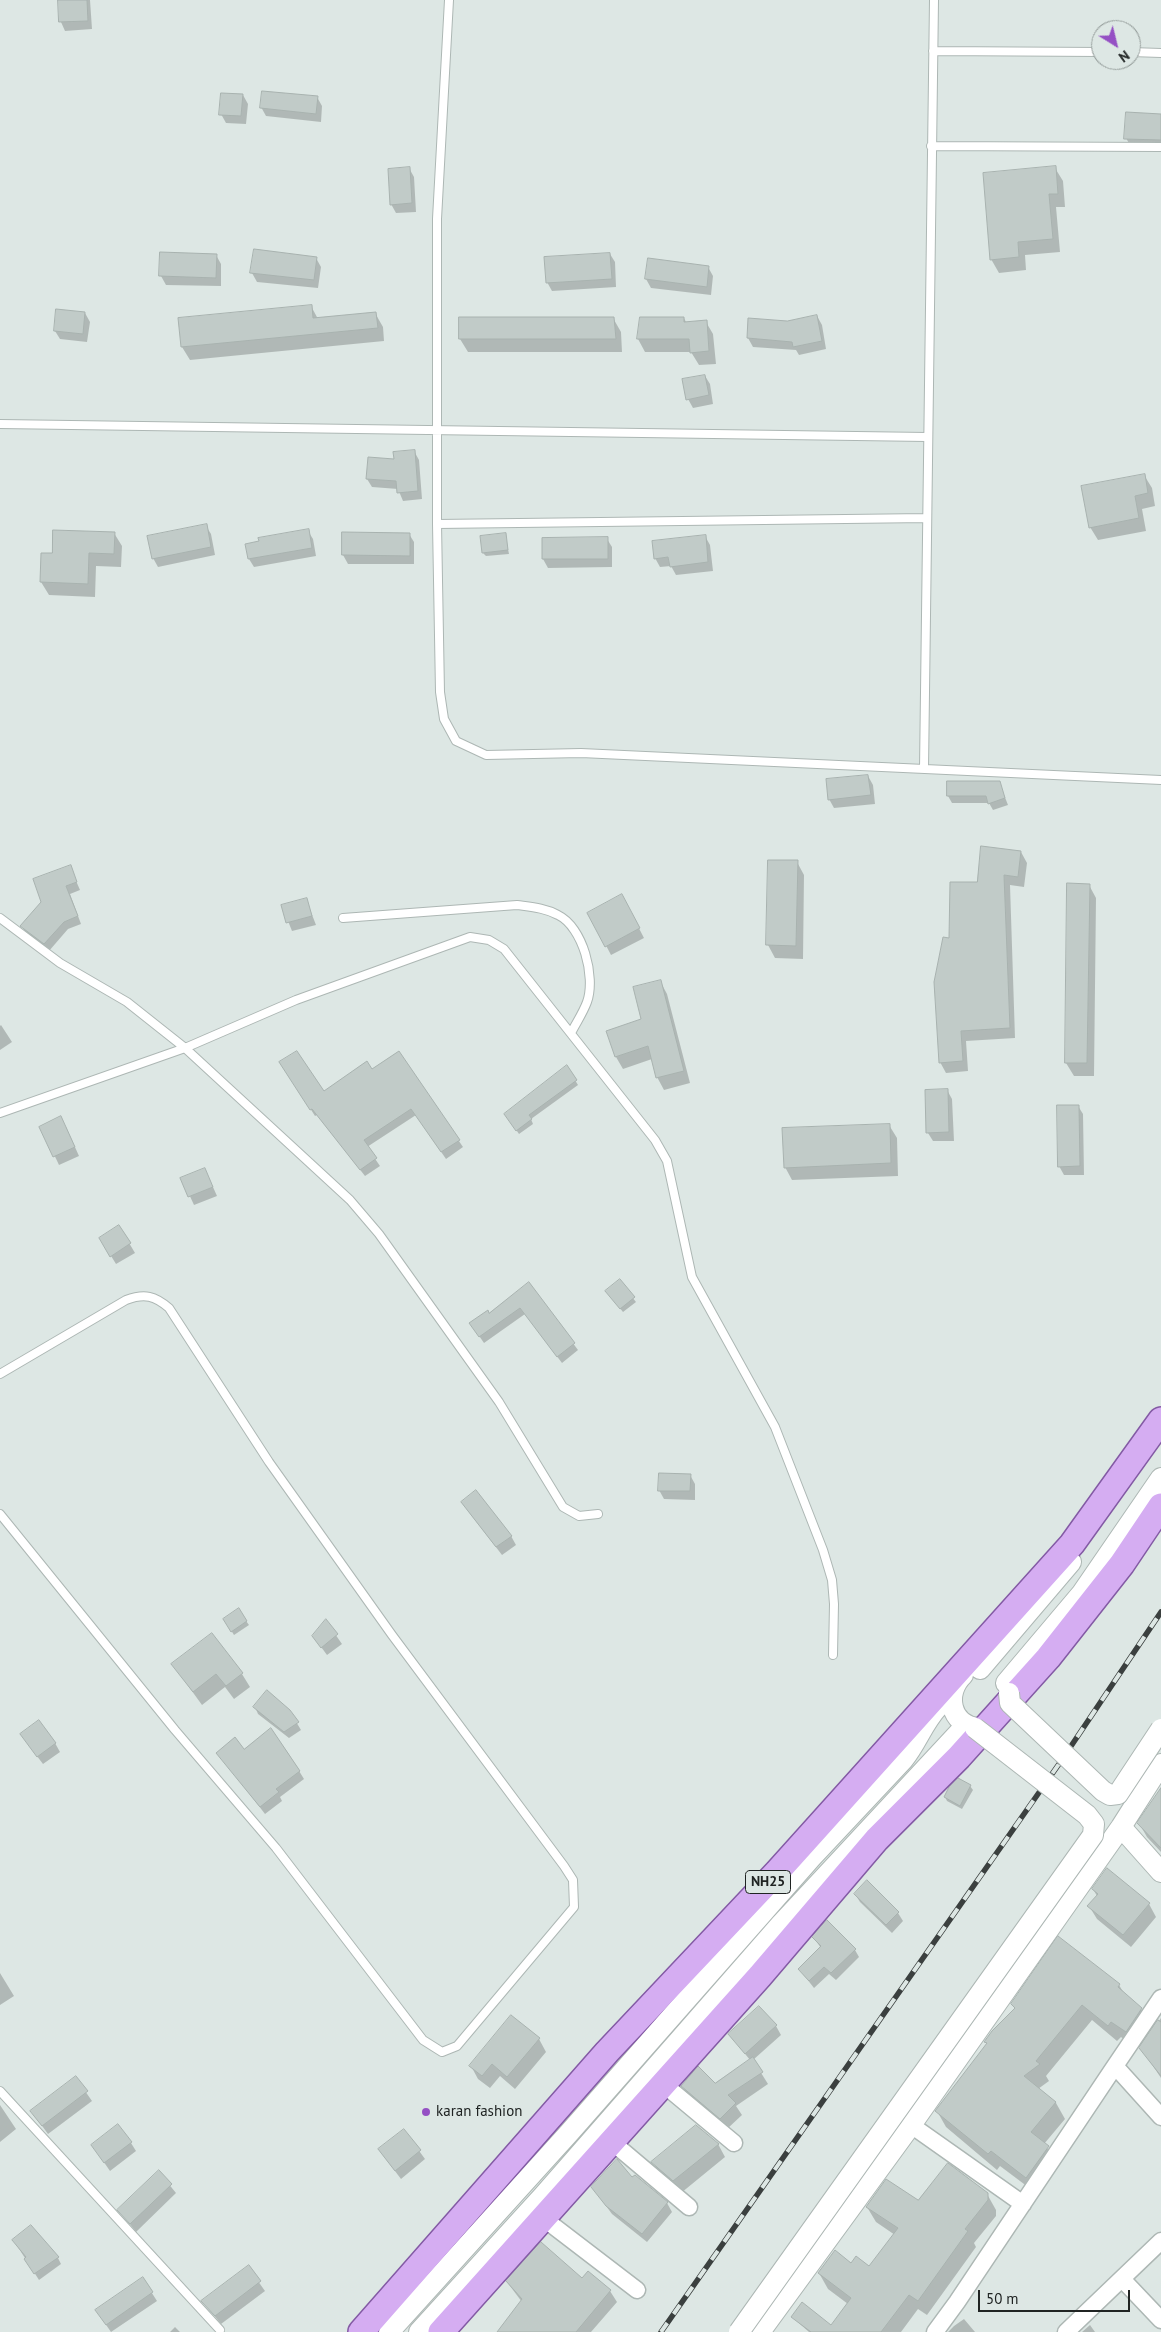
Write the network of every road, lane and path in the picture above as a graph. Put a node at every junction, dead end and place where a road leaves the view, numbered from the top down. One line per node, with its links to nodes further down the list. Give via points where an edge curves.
1 (449, 0): 10 (lane, via 437,219)
2 (934, 0): 3 (lane)
3 (933, 51): 4 (lane); 7 (lane)
4 (1091, 52)
5 (1141, 52): 6 (lane)
6 (1161, 53)
7 (932, 146): 8 (lane); 11 (lane)
8 (1161, 147)
9 (0, 424): 10 (lane)
10 (437, 430): 11 (lane); 13 (lane)
11 (927, 437): 12 (lane)
12 (926, 518): 13 (lane); 14 (lane)
13 (437, 524): 14 (lane, via 440,692 444,719 456,741 486,755 581,753)
14 (924, 769): 15 (lane)
15 (1161, 780)
16 (0, 918): 19 (lane, via 60,963 127,1002)
17 (343, 918): 18 (lane, via 517,905 540,908 560,916 578,935 590,981 587,1001)
18 (571, 1033): 19 (lane, via 504,948 489,940 470,937 296,1000); 28 (lane, via 655,1140 667,1161 692,1277 775,1427 823,1550 832,1580)
19 (185, 1048): 20 (lane); 27 (lane, via 350,1200 379,1234 494,1394 563,1507 579,1516)
20 (0, 1113)
21 (0, 1374): 26 (lane, via 126,1300 141,1295 157,1298 169,1308 269,1462 392,1635 564,1866 573,1880 574,1906 456,2046 442,2052 423,2040 276,1848 175,1730)
22 (1161, 1420): 54 (main road, NH25, via 1072,1544 777,1872 607,2052)
23 (1161, 1428): 29 (street, via 1064,1571)
24 (1161, 1478): 31 (street, via 1129,1528)
25 (1161, 1506): 39 (main road, via 1122,1564 1048,1658 959,1756 877,1839 760,1976)
26 (0, 1514)
27 (598, 1514)
28 (833, 1656)
29 (980, 1669): 30 (street, via 962,1676); 31 (street, via 999,1676)
30 (951, 1693): 32 (street, via 954,1711); 55 (street, via 928,1717 915,1745 903,1760 812,1857)
31 (1008, 1693): 32 (street, via 1007,1712 994,1725); 33 (street, bridge, via 1102,1791 1110,1795 1118,1794)
32 (970, 1726): 56 (street, via 780,1925 543,2196); 57 (street, bridge, via 1087,1815 1094,1824 1093,1835)
33 (1161, 1729)
34 (1161, 1764): 35 (street)
35 (1120, 1827): 36 (street); 42 (street)
36 (1161, 1872)
37 (1161, 1998): 38 (street)
38 (1115, 2066): 41 (street); 45 (street)
39 (662, 2083): 43 (main road); 44 (street)
40 (0, 2091): 53 (lane)
41 (1161, 2117)
42 (911, 2125): 45 (street); 58 (street)
43 (612, 2142): 46 (street); 47 (main road)
44 (734, 2143)
45 (1023, 2204): 59 (street)
46 (689, 2207)
47 (543, 2218): 50 (street); 52 (main road)
48 (1161, 2241): 49 (street)
49 (1122, 2279): 51 (street); 60 (street)
50 (637, 2290)
51 (1161, 2320)
52 (449, 2329)
53 (220, 2330)
54 (361, 2332)
55 (389, 2332)
56 (419, 2332)
57 (738, 2332)
58 (760, 2332)
59 (935, 2332)
60 (1066, 2332)

